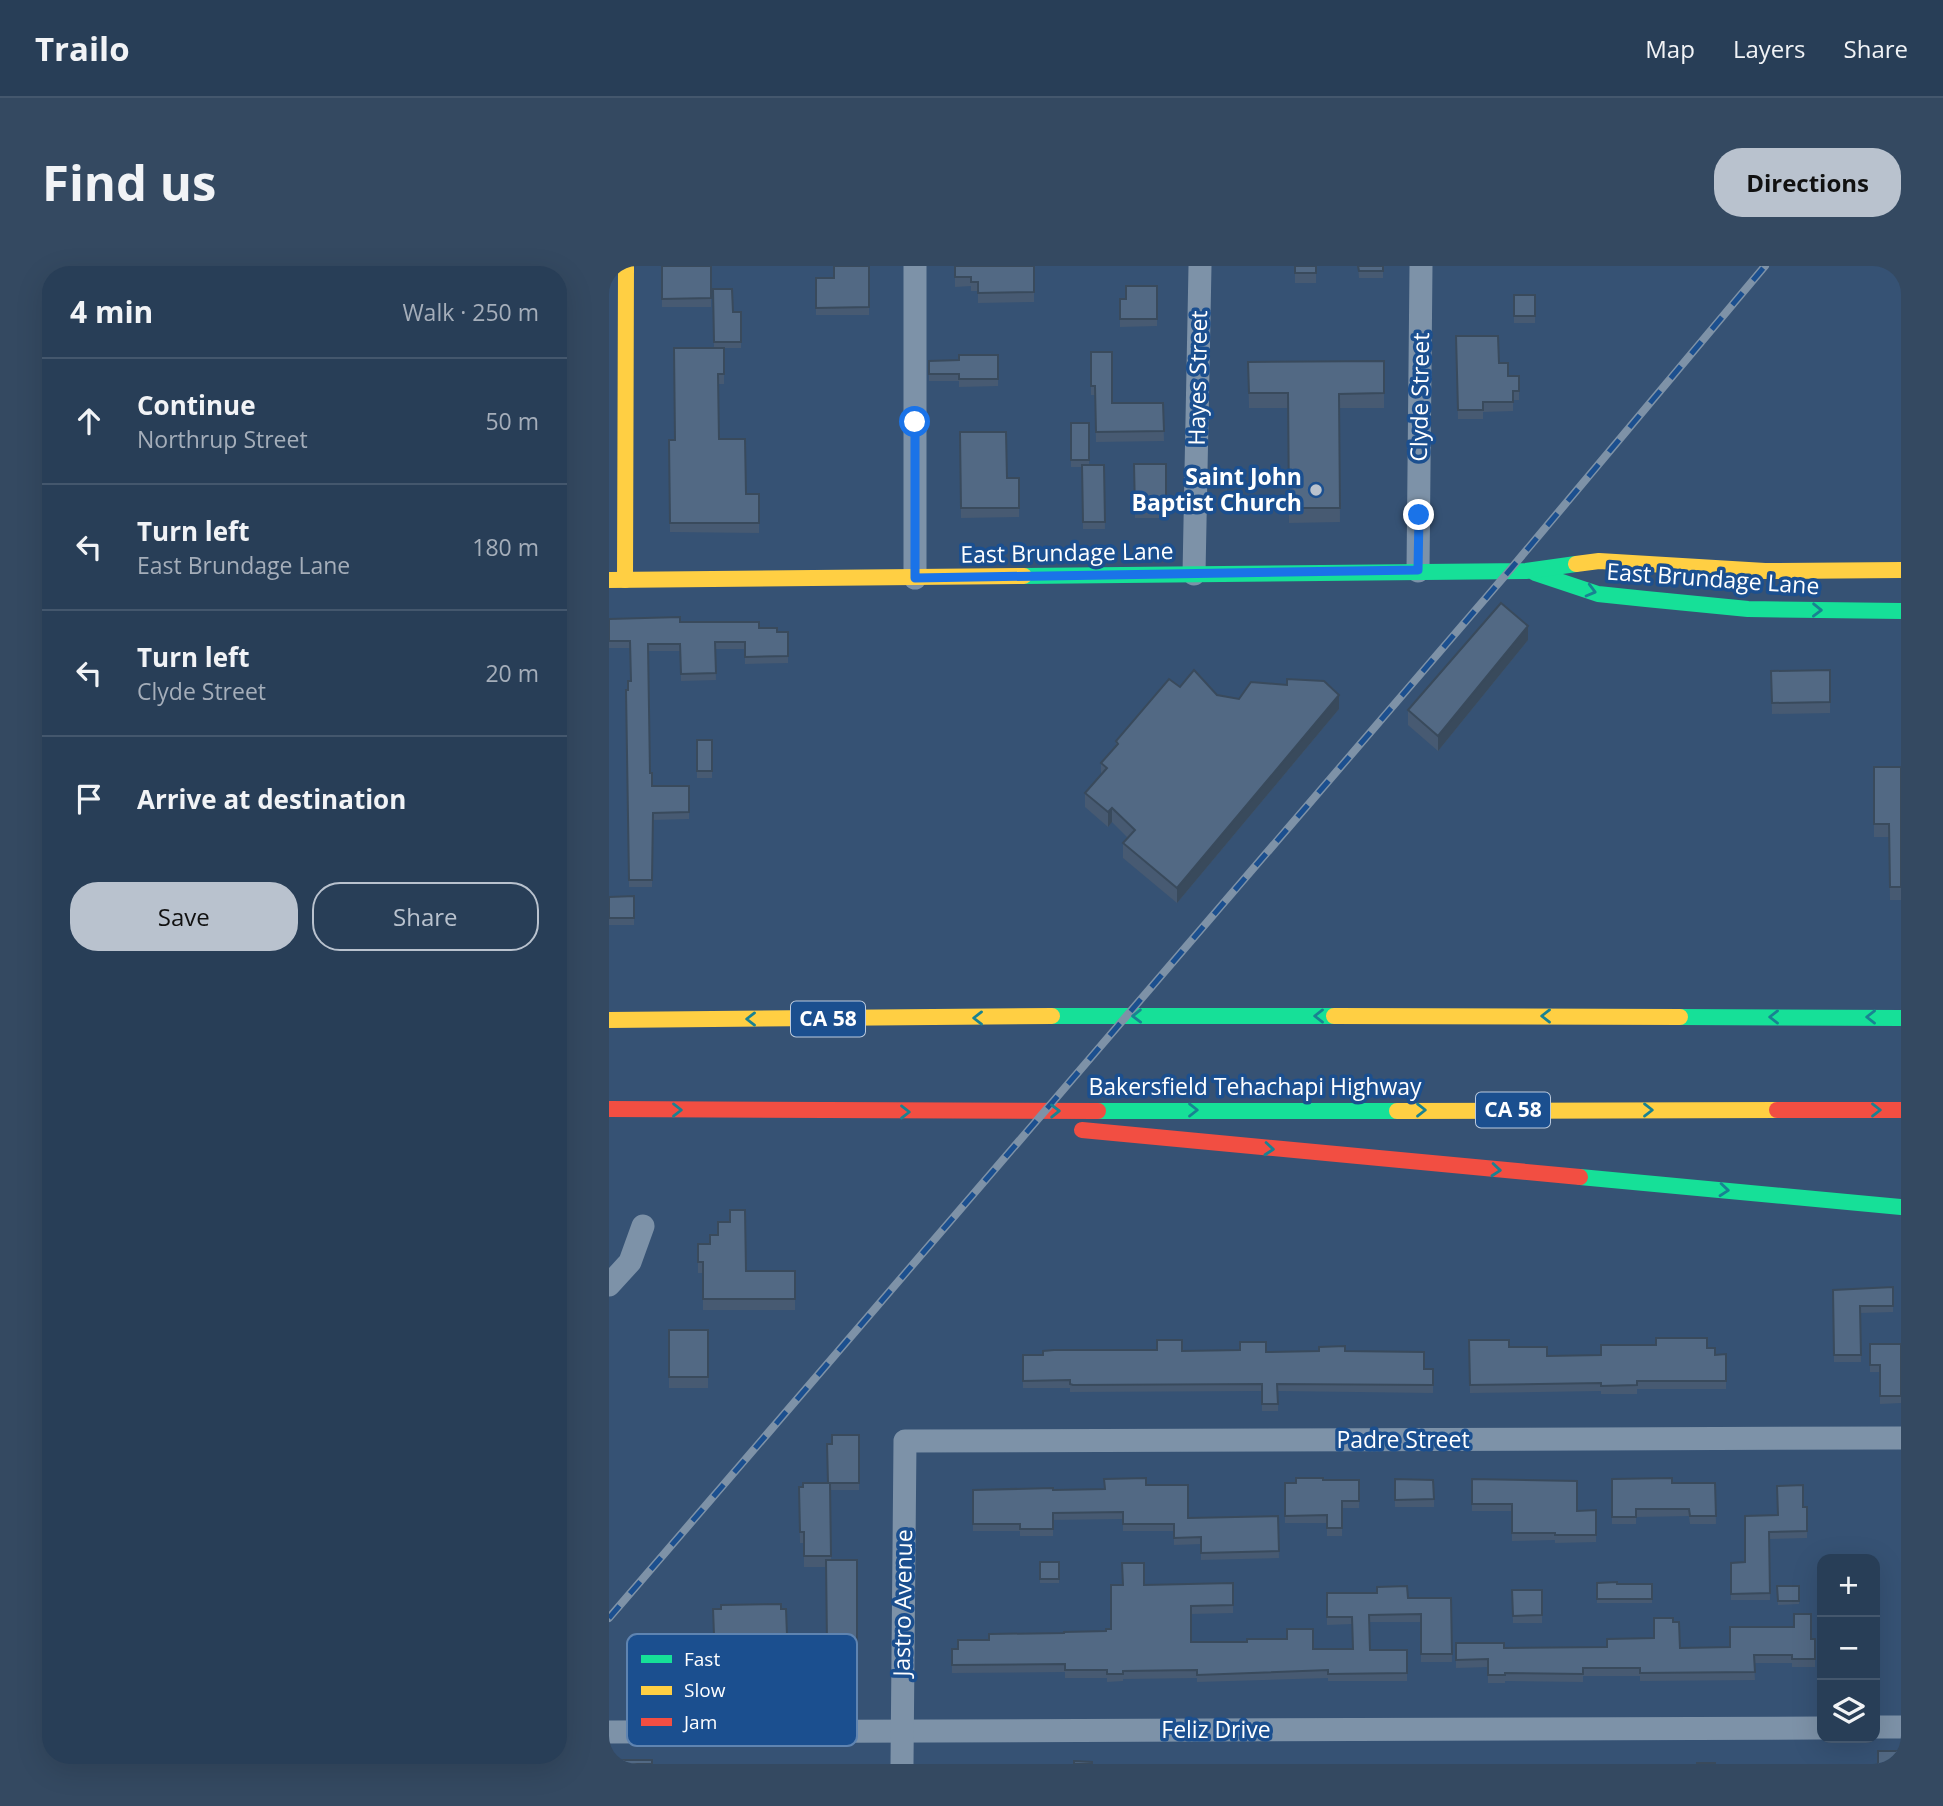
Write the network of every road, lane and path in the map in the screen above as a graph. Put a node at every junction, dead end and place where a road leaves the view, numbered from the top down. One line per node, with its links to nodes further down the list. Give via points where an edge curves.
1 (626, 266): 10 (main road)
2 (915, 266): 9 (street)
3 (1200, 266): 8 (street, Hayes Street)
4 (1422, 266): 5 (street, Clyde Street)
5 (1418, 570): 6 (main road, East Brundage Lane); 8 (main road, East Brundage Lane)
6 (1526, 570): 7 (main road, East Brundage Lane, via 1598,561 1765,571); 11 (main road, East Brundage Lane, one-way to 11, via 1598,594 1748,609)
7 (1901, 570)
8 (1194, 574): 9 (main road, East Brundage Lane)
9 (915, 578): 10 (main road, East Brundage Lane)
10 (617, 580)
11 (1901, 611)
12 (1901, 1018): 13 (main road, CA 58, one-way to 13, via 1205,1015)
13 (609, 1020)
14 (609, 1109): 16 (main road, Bakersfield Tehachapi Highway / CA 58, one-way to 16)
15 (1901, 1110): 16 (main road, Bakersfield Tehachapi Highway / CA 58, one-way to 15)
16 (963, 1112): 17 (main road, one-way to 17, via 1104,1134)
17 (1901, 1206)
18 (643, 1226): 19 (street, via 630,1262)
19 (609, 1285)
20 (1901, 1438): 21 (street, Padre Street)
21 (905, 1441): 26 (street, Jastro Avenue)
22 (1880, 1727): 23 (street)
23 (1901, 1727)
24 (1817, 1728): 26 (street, Feliz Drive)
25 (857, 1730): 26 (street, Feliz Drive)
26 (902, 1730): 29 (street, Jastro Avenue)
27 (609, 1732): 28 (street, Feliz Drive)
28 (627, 1732)
29 (902, 1764)

